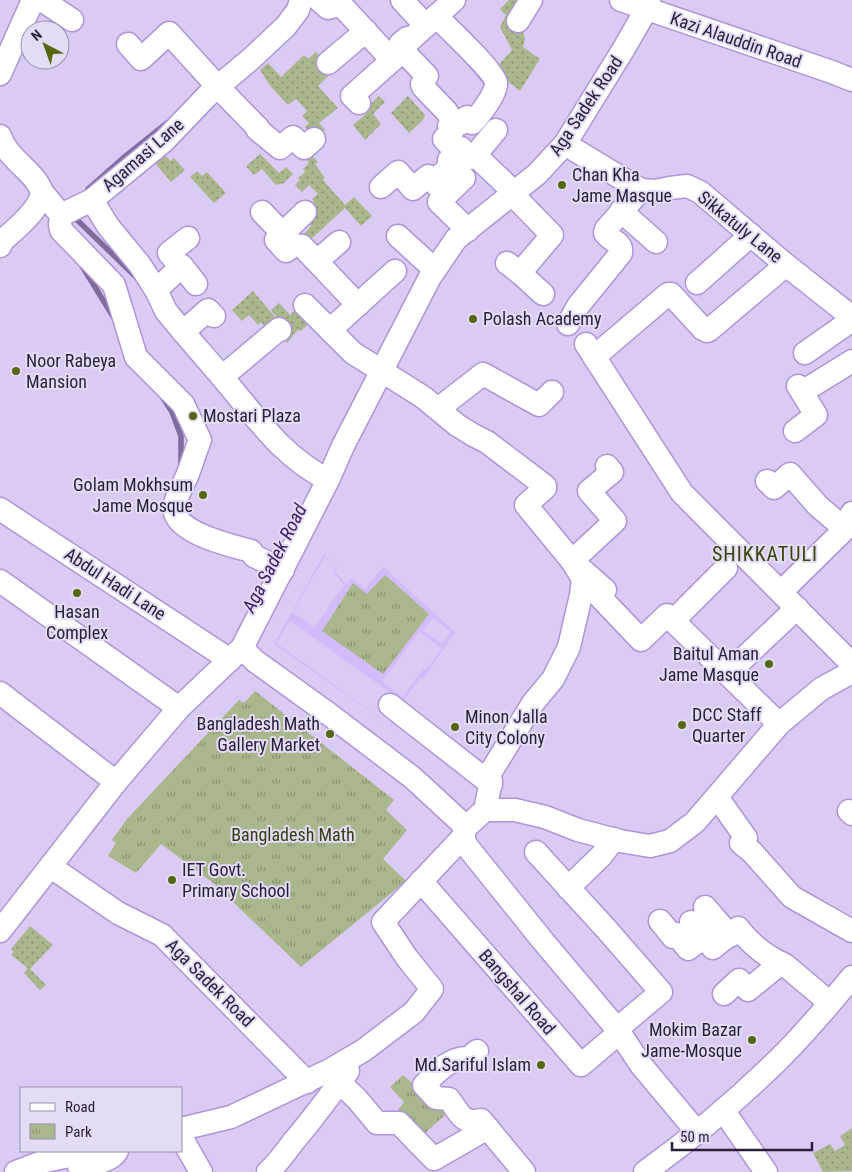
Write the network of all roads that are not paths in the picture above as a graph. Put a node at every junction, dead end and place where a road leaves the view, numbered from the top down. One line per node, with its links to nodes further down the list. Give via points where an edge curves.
1 (33, 0): 18 (street)
2 (42, 0): 11 (street)
3 (319, 0): 14 (street, via 328,8 339,4)
4 (353, 0): 14 (street)
5 (402, 0): 13 (street)
6 (454, 0): 13 (street)
7 (531, 0): 12 (street)
8 (621, 0): 10 (street, Kazi Alauddin Road)
9 (296, 3): 20 (street, Agamasi Lane, via 279,32)
10 (648, 5): 19 (street, Kazi Alauddin Road); 26 (street, Aga Sadek Road)
11 (72, 20)
12 (518, 21)
13 (425, 24): 16 (street, via 400,44 398,56); 22 (street, via 402,50 427,76 423,87); 27 (street, via 489,69 496,80 496,88 472,123 467,118 460,124 455,120 449,126 453,130 444,139)
14 (377, 34): 16 (street); 17 (street)
15 (128, 44): 20 (street, via 141,59 169,33)
16 (392, 60): 21 (street, via 352,96)
17 (328, 64)
18 (0, 74)
19 (852, 80)
20 (218, 87): 25 (street, via 257,129 280,148 294,136 304,148); 34 (street, Agamasi Lane, via 164,141)
21 (359, 103)
22 (447, 112)
23 (496, 130): 27 (street)
24 (0, 136): 32 (street, via 8,152 37,182)
25 (314, 139)
26 (565, 144): 31 (street); 33 (street, Aga Sadek Road)
27 (465, 154): 30 (street, via 449,160 452,164); 33 (street, via 476,155)
28 (464, 178): 30 (street)
29 (381, 187): 30 (street, via 398,172 413,189 428,176)
30 (439, 189): 39 (street, via 439,202)
31 (641, 190): 35 (street); 41 (street, Sikkatuly Lane, via 686,186 700,192)
32 (42, 192): 38 (street); 46 (street, via 41,200)
33 (514, 194): 39 (street, Aga Sadek Road); 53 (street, via 552,235 514,268)
34 (92, 200): 38 (street, Agamasi Lane); 52 (street)
35 (621, 211): 45 (street); 58 (street, via 605,233 620,245 621,253 578,306)
36 (262, 212): 40 (street)
37 (304, 212): 40 (street)
38 (61, 215): 76 (street, via 61,230 114,285 136,357 183,404 200,440 174,506 175,515 206,538 251,551 254,556)
39 (468, 230): 49 (street, Aga Sadek Road, via 456,239)
40 (283, 234): 47 (street, via 276,240 286,251 294,244 302,246)
41 (751, 235): 48 (street, Sikkatuly Lane); 51 (street)
42 (398, 236): 49 (street)
43 (188, 238): 52 (street, via 169,254 181,266)
44 (339, 242): 47 (street)
45 (656, 242)
46 (0, 246)
47 (317, 261): 55 (street)
48 (786, 265): 57 (street, Sikkatuly Lane); 78 (street, via 707,331 668,294 590,351 682,493)
49 (435, 270): 64 (street, Aga Sadek Road)
50 (395, 271): 55 (street)
51 (697, 283)
52 (156, 290): 61 (street, via 166,311)
53 (542, 294)
54 (305, 305): 60 (street)
55 (358, 305): 60 (street)
56 (214, 316): 61 (street, via 208,310)
57 (852, 318): 62 (street)
58 (568, 324)
59 (280, 330): 65 (street)
60 (330, 330): 64 (street, via 353,353)
61 (183, 332): 65 (street)
62 (805, 353)
63 (852, 361): 68 (street, via 800,389 816,414)
64 (382, 371): 67 (street); 70 (street, Aga Sadek Road)
65 (222, 378): 70 (street, via 287,453)
66 (552, 392): 67 (street, via 539,405 483,374)
67 (438, 408): 74 (street, via 545,486 526,505)
68 (795, 431)
69 (606, 466): 74 (street, via 612,472 589,491 615,521)
70 (328, 480): 76 (street, Aga Sadek Road)
71 (767, 481): 73 (street, via 774,488 790,474 818,506)
72 (0, 509): 80 (street, Abdul Hadi Lane)
73 (849, 521): 78 (street)
74 (572, 561): 79 (street, via 605,590 599,596 642,640 667,615); 89 (street, via 583,579 569,647 553,679 533,704 489,775)
75 (726, 568): 79 (street)
76 (283, 570): 80 (street, Aga Sadek Road)
77 (0, 580): 86 (street)
78 (789, 600): 81 (street); 83 (street)
79 (673, 622): 83 (street)
80 (236, 654): 86 (street, Aga Sadek Road); 92 (street, via 255,661 413,778)
81 (852, 664)
82 (852, 672): 87 (street, via 821,689)
83 (727, 674): 87 (street)
84 (0, 693): 88 (street)
85 (390, 705): 89 (street)
86 (179, 708): 88 (street, Aga Sadek Road)
87 (779, 724): 90 (street)
88 (116, 782): 95 (street, Aga Sadek Road)
89 (491, 784): 91 (street)
90 (717, 796): 93 (street, via 695,822 670,841 650,846); 101 (street, via 746,838 742,846 752,852 792,897)
91 (484, 810): 92 (street); 93 (street, via 515,810)
92 (465, 832): 96 (street); 107 (street, via 466,845)
93 (614, 840): 97 (street)
94 (536, 852): 97 (street)
95 (51, 867): 100 (street, Aga Sadek Road); 110 (street, Aga Sadek Road, via 118,913 162,935)
96 (421, 881): 107 (street, Bangshal Road, via 581,1065); 108 (street, via 383,922 432,990 414,1012)
97 (568, 888): 107 (street, Bangshal Road, via 661,992)
98 (660, 921): 99 (street, via 688,949)
99 (700, 922): 102 (street); 102 (street, via 713,948)
100 (0, 930)
101 (852, 931)
102 (730, 936): 103 (street, via 738,928 764,954)
103 (781, 963): 105 (street, via 748,990 740,980); 106 (street)
104 (852, 977): 106 (street)
105 (724, 994)
106 (830, 1003): 112 (street, via 777,1062)
107 (618, 1031): 115 (street)
108 (364, 1050): 110 (street); 111 (street)
109 (477, 1051): 113 (street, via 469,1058 443,1066 424,1085 436,1098 449,1099 466,1120 481,1120)
110 (307, 1082): 114 (street, via 231,1117)
111 (340, 1083): 113 (street, via 377,1123 399,1123 434,1158); 122 (street)
112 (723, 1110): 115 (street); 125 (street)
113 (488, 1128): 123 (street)
114 (182, 1129)
115 (696, 1132): 124 (street)
116 (182, 1139): 121 (street)
117 (89, 1152): 119 (street, via 45,1161)
118 (115, 1152): 120 (street, via 100,1162)
119 (16, 1172)
120 (64, 1172)
121 (201, 1172)
122 (268, 1172)
123 (524, 1172)
124 (646, 1172)
125 (766, 1172)

